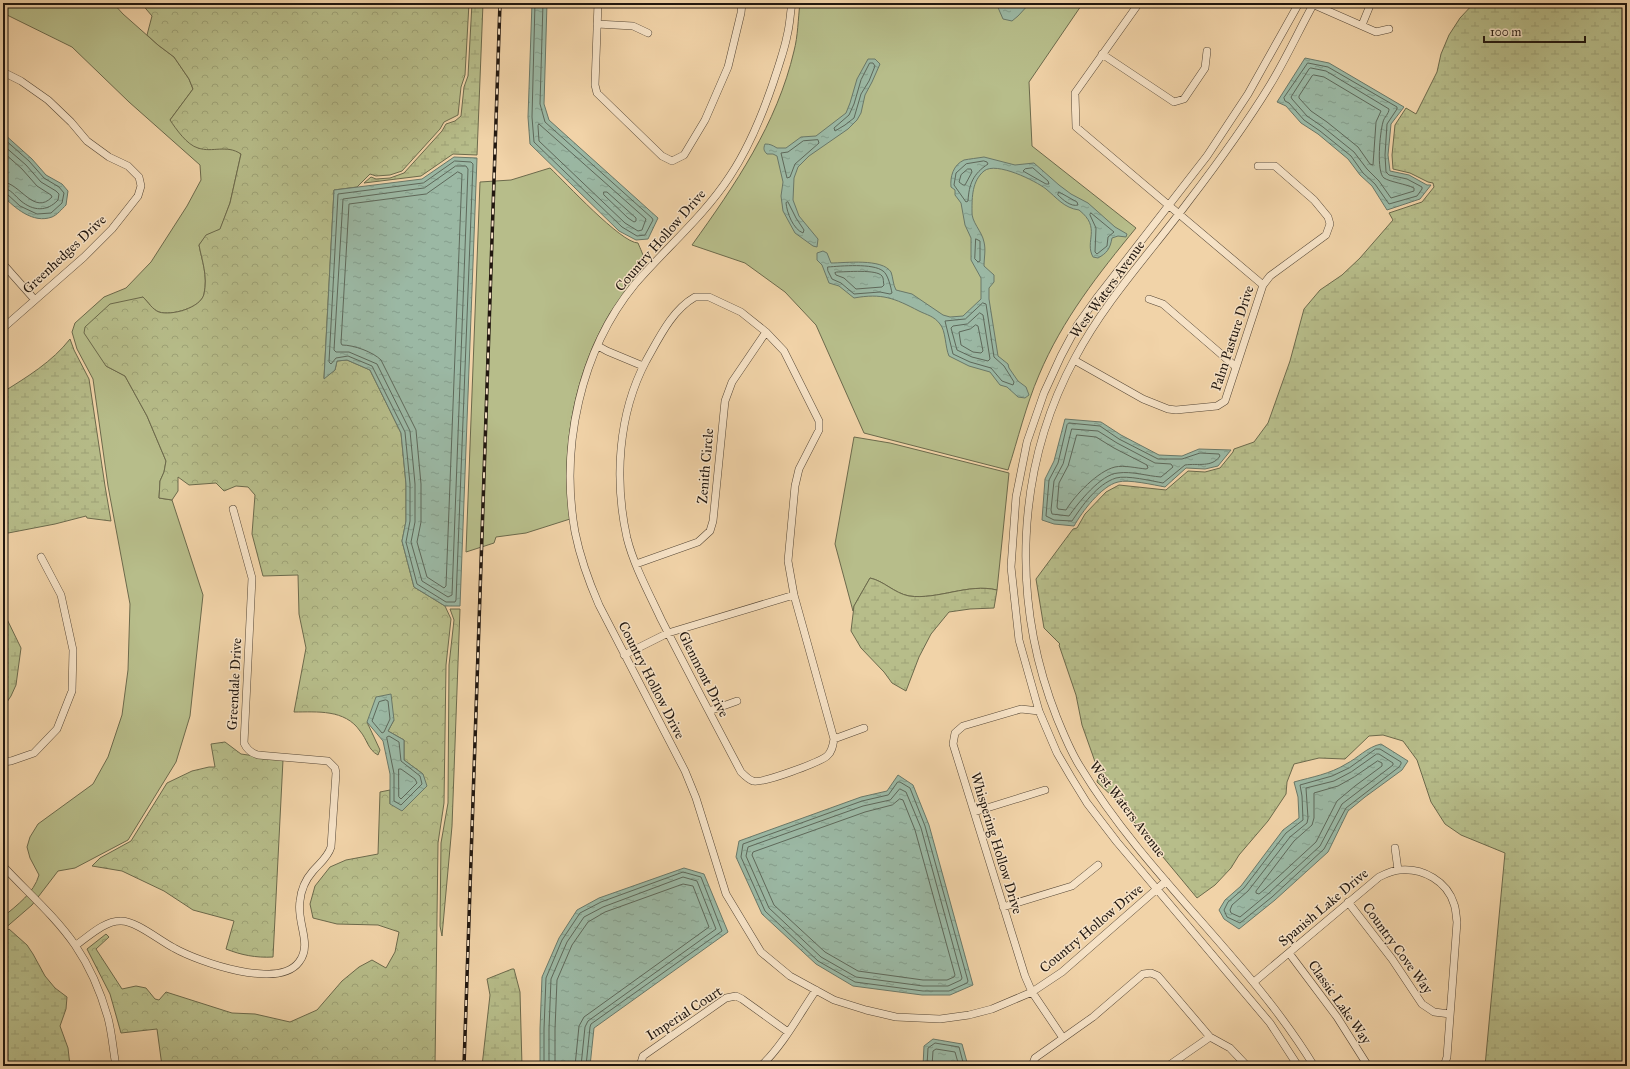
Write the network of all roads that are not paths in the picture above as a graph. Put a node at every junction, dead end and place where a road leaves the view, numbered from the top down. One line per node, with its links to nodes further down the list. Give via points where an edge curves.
1 (598, 3): 8 (street)
2 (742, 3): 8 (street, via 728,66 705,120 684,155 672,161 662,156 598,93 595,85)
3 (792, 3): 24 (street, Country Hollow Drive, via 787,37 769,95 751,140 730,177 704,211 635,285 613,316)
4 (1139, 3): 13 (street)
5 (1299, 3): 16 (street, West Waters Avenue, via 1248,94 1207,156)
6 (1371, 3): 9 (street)
7 (1312, 4): 9 (street); 17 (street, West Waters Avenue, via 1263,95)
8 (597, 24): 11 (street, via 633,26)
9 (1362, 25): 10 (street, via 1376,32)
10 (1389, 29)
11 (648, 32)
12 (1207, 51): 13 (street, via 1205,68 1184,99 1174,102)
13 (1102, 54): 16 (street, via 1075,93 1076,127)
14 (3, 72): 21 (street, Greenhedges Drive, via 48,100 87,141 109,157 128,166 139,178 141,186 138,196 112,229)
15 (1258, 166): 19 (street, Palm Pasture Drive, via 1275,166 1314,200 1328,217 1330,224 1326,235 1270,276)
16 (1170, 205): 17 (street); 36 (street, West Waters Avenue, via 1078,324 1044,393 1027,442 1016,497 1011,567 1019,640)
17 (1180, 214): 19 (street); 25 (street, West Waters Avenue, via 1110,302)
18 (3, 264): 21 (street)
19 (1263, 285): 27 (street, Palm Pasture Drive)
20 (1149, 299): 27 (street, via 1163,304)
21 (35, 300): 22 (street, Greenhedges Drive)
22 (3, 328)
23 (766, 332): 26 (street, Glenmont Drive, via 741,312 709,297 695,297 686,302 670,322); 30 (street, Zenith Circle, via 732,382 724,401 710,531 698,542); 31 (street, Glenmont Drive, via 784,351 820,421 819,430 799,469 795,486 788,561)
24 (598, 346): 26 (street); 33 (street, Country Hollow Drive, via 579,400 573,428 571,495 575,533 590,582)
25 (1074, 360): 27 (street, Palm Pasture Drive, via 1143,399 1176,410 1217,406 1225,401); 46 (street, West Waters Avenue, via 1057,396 1042,438 1031,484 1026,522 1025,566 1031,631 1047,691 1078,765 1109,811)
26 (643, 366): 30 (street, Glenmont Drive, via 626,416 619,466 622,511 627,539)
27 (1236, 367)
28 (233, 509): 50 (street, Greendale Drive, via 252,578 244,743 252,754 328,761 336,773 331,847 329,854 307,880 300,900 299,917 305,945 304,954 294,968 288,971 279,974 253,973 193,957 128,921 108,924)
29 (41, 557): 39 (street, via 62,595 73,650 72,691 57,729 34,753)
30 (636, 564): 32 (street, Glenmont Drive)
31 (794, 595): 32 (street); 38 (street, Glenmont Drive)
32 (668, 633): 33 (street); 35 (street, Glenmont Drive)
33 (624, 655): 53 (street, Country Hollow Drive, via 688,778 726,894 761,952 790,976)
34 (737, 701): 35 (street)
35 (709, 711): 38 (street, Glenmont Drive, via 740,772 753,781 765,781 818,762 828,756 833,748)
36 (1039, 711): 41 (street, Whispering Hollow Drive, via 1021,709 963,726 955,733 953,744); 47 (street, West Waters Avenue, via 1057,753 1087,804)
37 (864, 728): 38 (street)
38 (834, 739)
39 (3, 762)
40 (1045, 790): 41 (street)
41 (974, 812): 49 (street, Whispering Hollow Drive)
42 (1395, 848): 45 (street)
43 (1098, 865): 49 (street, via 1072,886)
44 (3, 866): 50 (street, via 52,916)
45 (1398, 870): 48 (street, Spanish Lake Drive, via 1379,877); 55 (street, Spanish Lake Drive, via 1415,870 1432,876 1446,888 1454,904 1457,922)
46 (1166, 882): 47 (street, Country Hollow Drive); 52 (street, West Waters Avenue)
47 (1158, 889): 54 (street, Country Hollow Drive, via 1062,972); 65 (street, West Waters Avenue, via 1270,1023)
48 (1348, 902): 51 (street, Spanish Lake Drive); 55 (street, Country Cove Way, via 1392,959 1422,1004 1434,1012)
49 (1003, 907): 54 (street, Whispering Hollow Drive)
50 (76, 945): 59 (street, via 100,994 108,1019)
51 (1289, 953): 52 (street, Spanish Lake Drive); 67 (street, Classic Lake Way, via 1338,1017)
52 (1254, 982): 66 (street, West Waters Avenue)
53 (816, 990): 54 (street, Country Hollow Drive, via 834,1000 896,1017 940,1019 992,1010); 56 (street)
54 (1032, 992): 58 (street, Whispering Hollow Drive)
55 (1450, 1014): 68 (street, Spanish Lake Drive, via 1447,1058)
56 (788, 1032): 60 (street, Imperial Court, via 742,999 736,996 726,998 643,1056); 61 (street)
57 (1210, 1037): 58 (street, via 1158,976 1151,973 1143,974 1093,1017); 63 (street); 64 (street, via 1230,1048)
58 (1063, 1038): 62 (street, via 1035,1058)
59 (116, 1066)
60 (640, 1066)
61 (761, 1066)
62 (1032, 1066)
63 (1168, 1066)
64 (1247, 1066)
65 (1298, 1066)
66 (1314, 1066)
67 (1368, 1066)
68 (1444, 1066)

